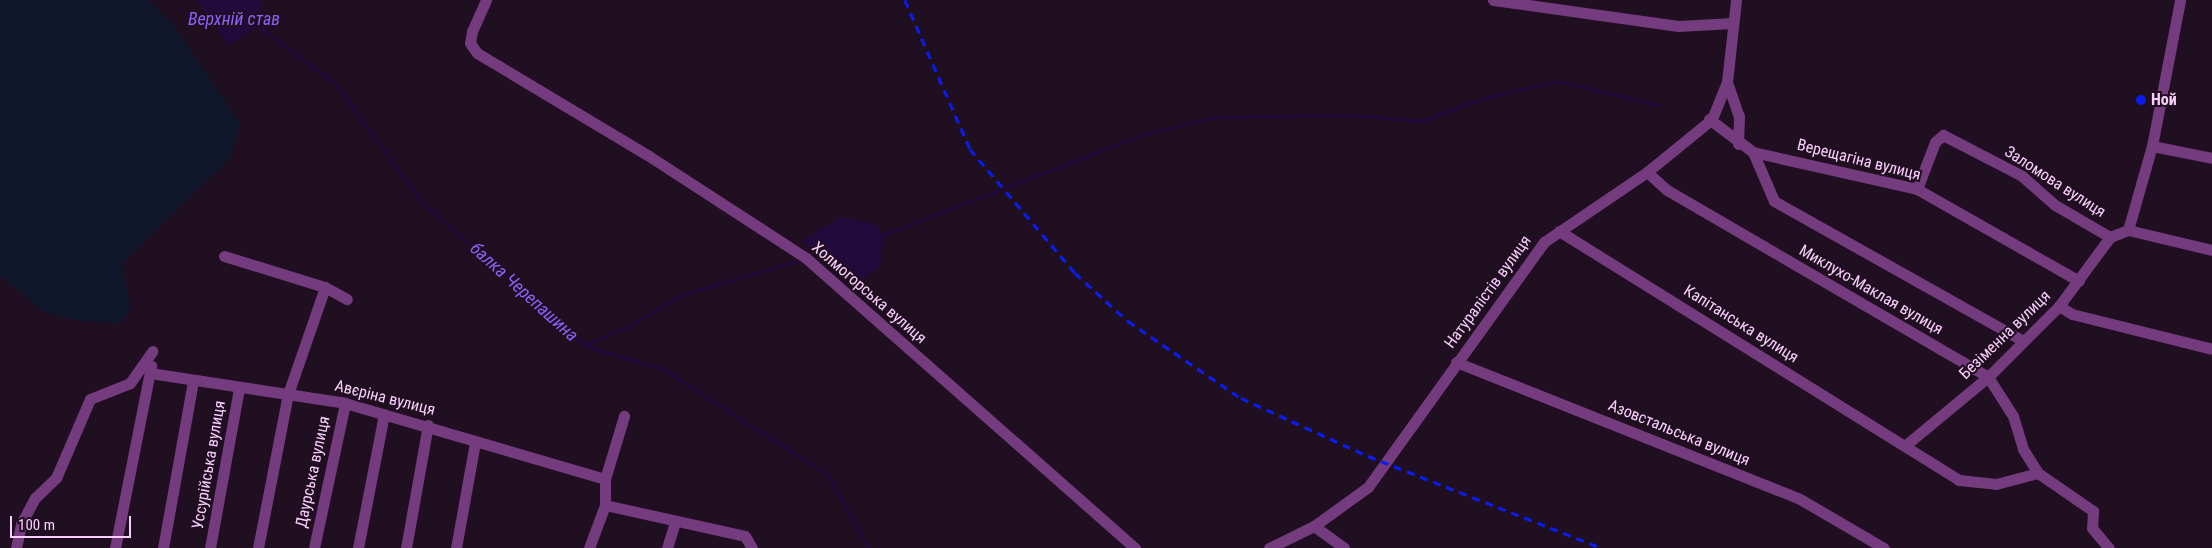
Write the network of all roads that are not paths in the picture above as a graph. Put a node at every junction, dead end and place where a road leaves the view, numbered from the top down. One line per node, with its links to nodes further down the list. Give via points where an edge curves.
1 (1493, 0): 5 (street, via 1678,26)
2 (1736, 0): 5 (street, Натуралістів вулиця)
3 (2180, 0): 9 (street)
4 (483, 1): 54 (street, Холмогорська вулиця, via 470,43 477,54 648,156 806,258)
5 (1733, 23): 6 (street, Натуралістів вулиця)
6 (1727, 82): 7 (street, Натуралістів вулиця, via 1722,101); 8 (street, via 1739,116)
7 (1709, 118): 8 (street, Верещагіна вулиця); 12 (street, Натуралістів вулиця)
8 (1738, 144): 10 (street, Верещагіна вулиця)
9 (2152, 146): 11 (street); 14 (street)
10 (1753, 152): 13 (street, Верещагіна вулиця); 23 (street, via 1774,201)
11 (2212, 158)
12 (1647, 172): 15 (street, Натуралістів вулиця); 27 (street, Миклухо-Маклая вулиця, via 1667,190)
13 (1917, 189): 16 (street, Заломова вулиця, via 1935,142 1943,135 2022,176 2055,205); 19 (street, Верещагіна вулиця)
14 (2128, 230): 16 (street, Заломова вулиця); 17 (street)
15 (1559, 231): 25 (street, Натуралістів вулиця, via 1544,242); 36 (street, Капітанська вулиця)
16 (2110, 237): 19 (street, Безіменна вулиця)
17 (2212, 250)
18 (224, 256): 20 (street)
19 (2079, 281): 22 (street, Безіменна вулиця)
20 (326, 287): 21 (street); 30 (street)
21 (348, 299)
22 (2060, 306): 23 (street, Безіменна вулиця); 24 (street, via 2072,314)
23 (2023, 342): 27 (street, Безіменна вулиця)
24 (2212, 349)
25 (1456, 362): 41 (street, Натуралістів вулиця, via 1368,487); 57 (street, Азовстальська вулиця, via 1800,499)
26 (150, 373): 28 (street, Авєріна вулиця); 43 (street, via 152,351 130,383 90,399 56,478 35,498 21,524); 44 (street)
27 (1988, 377): 36 (street, Безіменна вулиця); 37 (street, Миклухо-Маклая вулиця, via 2014,416 2023,449)
28 (193, 382): 29 (street, Авєріна вулиця); 45 (street, Уссурійська вулиця)
29 (239, 388): 30 (street, Авєріна вулиця); 46 (street, Уссурійська вулиця)
30 (288, 394): 31 (street, Авєріна вулиця); 47 (street)
31 (344, 403): 32 (street, Авєріна вулиця); 48 (street, Даурська вулиця)
32 (384, 414): 34 (street, Авєріна вулиця); 49 (street)
33 (624, 416): 38 (street)
34 (428, 425): 35 (street, Авєріна вулиця); 50 (street)
35 (475, 442): 38 (street, Авєріна вулиця); 51 (street)
36 (1907, 444): 37 (street, Капітанська вулиця, via 1959,480 1996,484)
37 (2038, 473): 58 (street, via 2093,511 2092,528)
38 (605, 480): 39 (street)
39 (605, 505): 40 (street); 52 (street)
40 (675, 522): 42 (street, via 745,536); 53 (street)
41 (1314, 526): 55 (street, Натуралістів вулиця); 56 (street)
42 (752, 547)
43 (16, 548)
44 (115, 548)
45 (163, 548)
46 (210, 548)
47 (258, 548)
48 (314, 548)
49 (358, 548)
50 (406, 548)
51 (456, 548)
52 (589, 548)
53 (667, 548)
54 (1135, 548)
55 (1269, 548)
56 (1344, 548)
57 (1884, 548)
58 (2110, 548)

